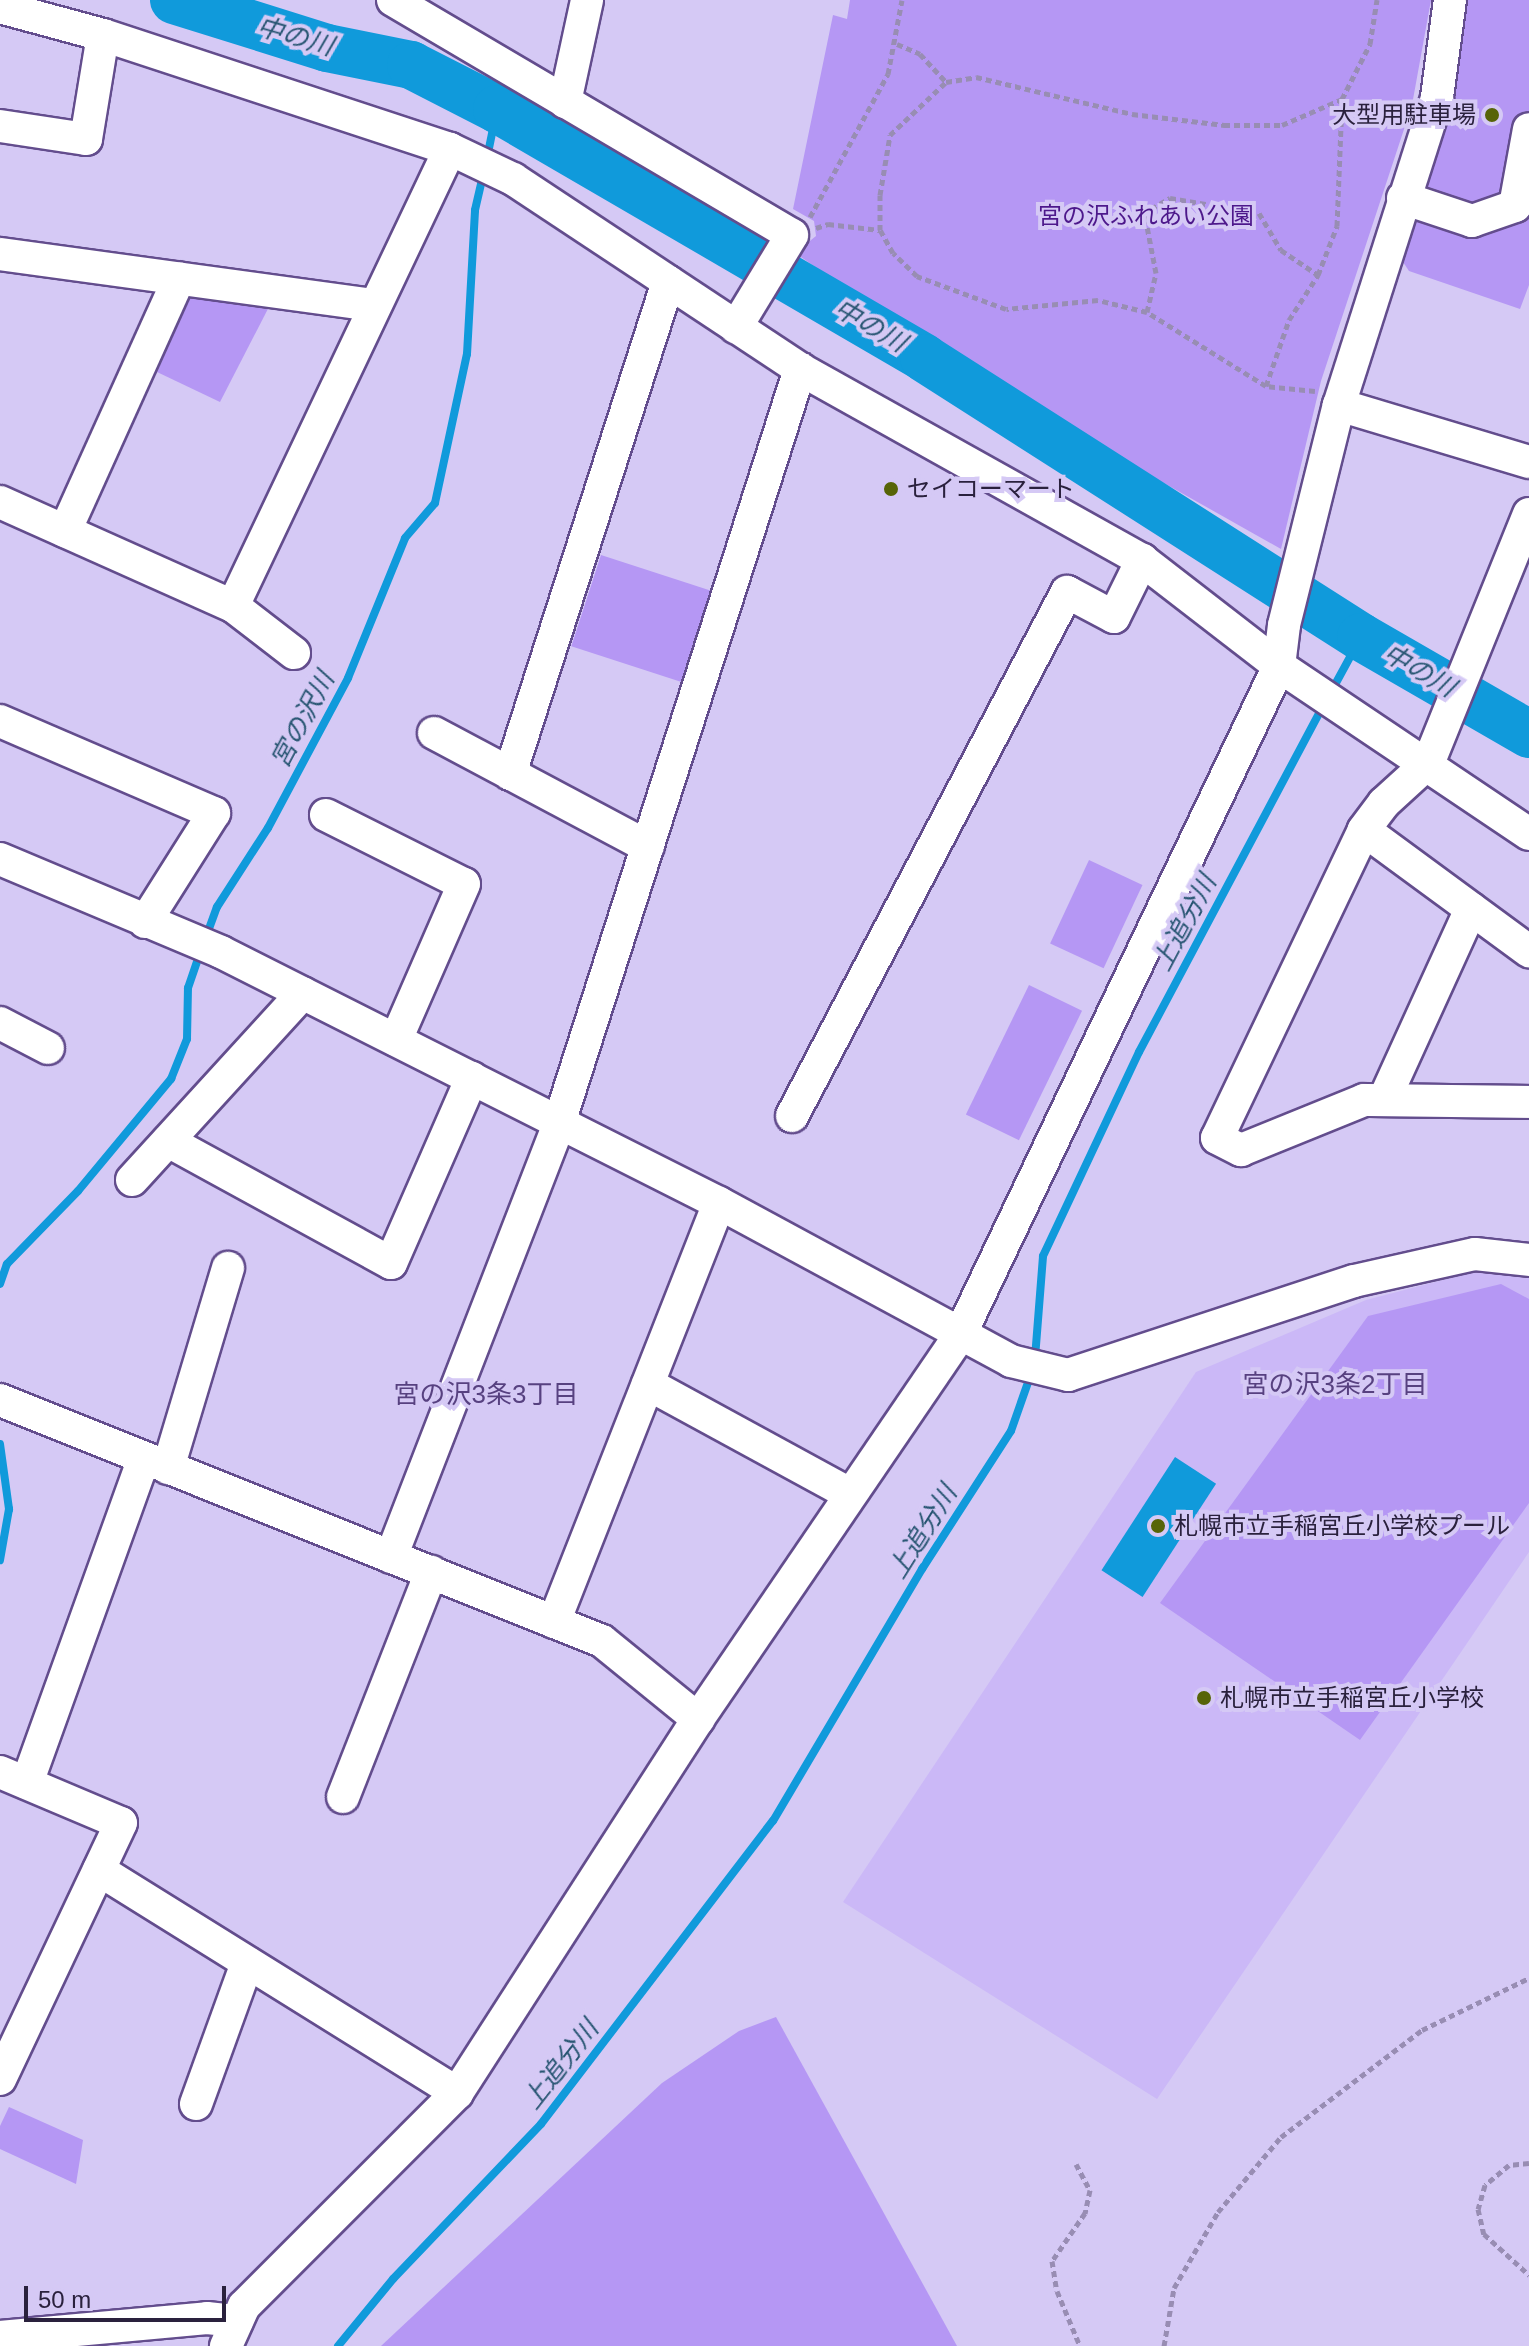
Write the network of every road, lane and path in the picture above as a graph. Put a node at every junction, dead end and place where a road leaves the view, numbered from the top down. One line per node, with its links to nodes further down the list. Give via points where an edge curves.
1 (393, 0): 11 (street)
2 (587, 0): 11 (street)
3 (902, 0): 8 (path)
4 (1377, 0): 10 (path, via 1370,44)
5 (1450, 0): 15 (street, via 1437,97)
6 (0, 7): 7 (street)
7 (103, 35): 12 (street, via 86,139); 14 (street)
8 (897, 44): 9 (path, via 920,54); 17 (path, via 870,114 806,223)
9 (946, 82): 10 (path, via 976,77 1132,114 1224,125 1282,125); 16 (path, via 890,135)
10 (1342, 99): 19 (path, via 1337,226)
11 (565, 102): 17 (street)
12 (0, 126)
13 (1529, 129): 15 (street, via 1515,206 1472,221)
14 (454, 150): 21 (street, via 513,179); 22 (street)
15 (1403, 198): 27 (street)
16 (880, 230): 17 (path, via 828,224); 23 (path, via 893,253 917,276 964,297 1006,309 1098,300)
17 (792, 235): 24 (street)
18 (1, 256): 20 (street)
19 (1318, 275): 23 (path, via 1281,250 1259,213 1170,198 1151,209 1146,221 1156,273); 26 (path, via 1289,320)
20 (179, 279): 22 (street); 31 (street)
21 (668, 282): 24 (street); 39 (street)
22 (373, 305): 33 (street)
23 (1147, 312): 26 (path)
24 (742, 316): 25 (street)
25 (800, 369): 32 (street); 43 (street)
26 (1266, 386): 27 (path)
27 (1332, 398): 28 (street); 35 (street, via 1284,625)
28 (1529, 462)
29 (0, 502): 31 (street)
30 (1529, 514): 38 (street)
31 (65, 531): 33 (street)
32 (1142, 560): 35 (street); 55 (street, via 1114,617 1067,592)
33 (233, 606): 34 (street)
34 (294, 653)
35 (1291, 674): 38 (street); 62 (street)
36 (0, 721): 46 (street, via 214,813)
37 (434, 733): 39 (street)
38 (1429, 762): 41 (street, via 1384,803); 42 (street)
39 (510, 774): 43 (street)
40 (326, 815): 50 (street, via 464,884)
41 (1364, 830): 45 (street); 53 (street, via 1217,1138 1241,1150 1364,1100)
42 (1529, 834)
43 (648, 847): 56 (street)
44 (0, 859): 46 (street)
45 (1471, 909): 47 (street); 53 (street)
46 (158, 927): 48 (street)
47 (1529, 951)
48 (303, 993): 50 (street); 57 (street)
49 (0, 1023): 51 (street)
50 (396, 1040): 52 (street)
51 (48, 1048)
52 (472, 1078): 56 (street); 57 (street, via 391,1263)
53 (1384, 1100): 54 (street)
54 (1529, 1102)
55 (792, 1116)
56 (559, 1123): 59 (street); 67 (street)
57 (168, 1141): 58 (street)
58 (132, 1180)
59 (719, 1203): 62 (street); 63 (street)
60 (1529, 1260): 62 (street, via 1475,1254 1354,1281 1068,1375 1011,1361)
61 (228, 1268): 65 (street)
62 (959, 1337): 66 (street)
63 (648, 1384): 66 (street); 69 (street)
64 (11, 1405): 65 (street)
65 (156, 1463): 67 (street); 71 (street)
66 (850, 1494): 70 (street)
67 (391, 1557): 68 (street)
68 (431, 1572): 69 (street); 72 (street)
69 (554, 1622): 70 (street, via 602,1641)
70 (698, 1719): 77 (street)
71 (14, 1777): 73 (street, via 121,1823)
72 (343, 1797)
73 (99, 1870): 74 (street); 76 (street)
74 (247, 1963): 77 (street); 78 (street)
75 (1529, 1978): 85 (path, via 1422,2030 1281,2137 1218,2212 1174,2288)
76 (3, 2065)
77 (457, 2093): 82 (street, via 244,2306)
78 (196, 2104)
79 (1529, 2163): 81 (path, via 1509,2165 1485,2185 1478,2209 1484,2234)
80 (1076, 2164): 84 (path, via 1090,2190 1085,2213 1052,2261 1057,2291)
81 (1529, 2275)
82 (232, 2334): 83 (street, via 207,2318)
83 (0, 2337)
84 (1080, 2346)
85 (1164, 2346)

